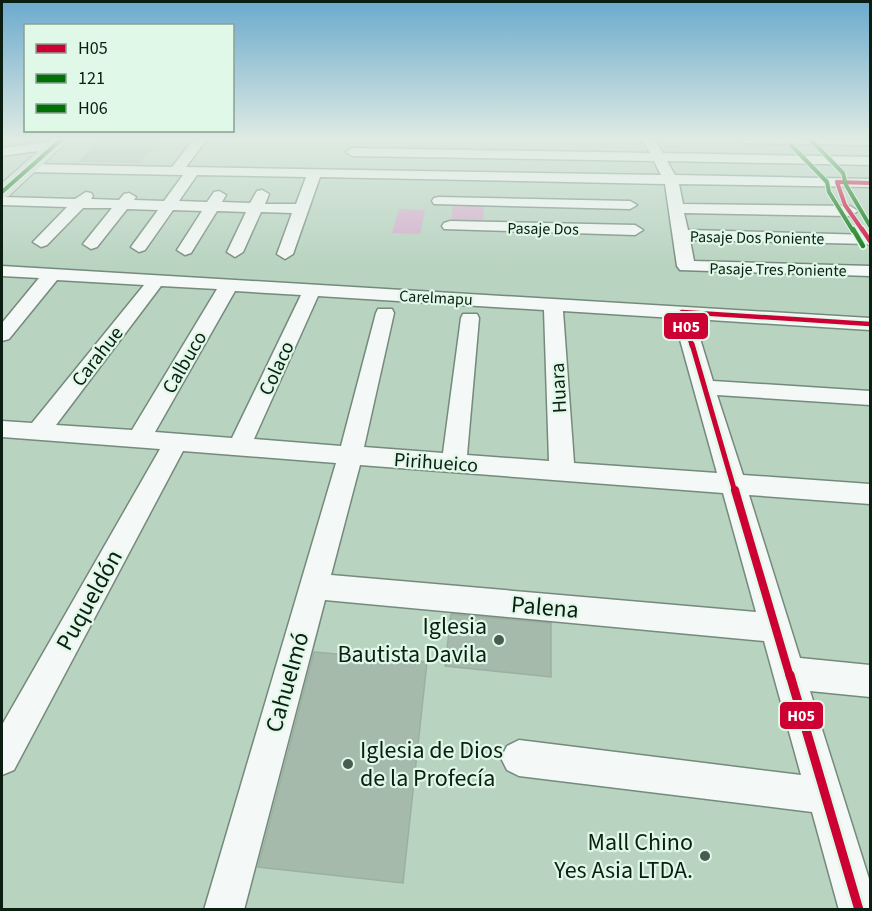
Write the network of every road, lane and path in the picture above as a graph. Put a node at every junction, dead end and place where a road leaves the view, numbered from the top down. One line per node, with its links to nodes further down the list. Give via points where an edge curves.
1 (13, 182): 14 (main road)
2 (99, 182): 18 (street)
3 (142, 182): 20 (street)
4 (185, 182): 22 (street)
5 (227, 182): 23 (street)
6 (268, 182): 24 (street)
7 (311, 182): 26 (street)
8 (489, 182): 17 (street)
9 (594, 182): 19 (street)
10 (672, 182): 25 (street)
11 (797, 182): 12 (street)
12 (837, 182): 13 (street); 27 (street)
13 (870, 183)
14 (2, 192)
15 (2, 201): 18 (street)
16 (439, 201): 17 (street)
17 (489, 202): 19 (street); 29 (street)
18 (78, 203): 20 (street); 34 (street)
19 (600, 204): 21 (street); 30 (street)
20 (123, 205): 22 (street); 35 (street)
21 (630, 205)
22 (168, 206): 23 (street); 36 (street)
23 (212, 207): 24 (street); 37 (street)
24 (256, 208): 26 (street); 38 (street)
25 (676, 208): 27 (street); 32 (street)
26 (301, 209): 39 (street)
27 (850, 211): 33 (street)
28 (450, 226): 29 (street, Pasaje Dos)
29 (490, 227): 30 (street, Pasaje Dos)
30 (606, 229): 31 (street, Pasaje Dos)
31 (635, 230)
32 (681, 235): 33 (street, Pasaje Dos Poniente); 41 (street, Pasaje Tres Poniente, via 686,266)
33 (870, 240)
34 (41, 242)
35 (91, 244)
36 (140, 247)
37 (185, 250)
38 (235, 252)
39 (285, 254)
40 (2, 271): 42 (street, Carelmapu)
41 (870, 271)
42 (52, 274): 43 (street, Carelmapu); 51 (street)
43 (157, 280): 44 (street, Carelmapu); 55 (street, Carahue)
44 (229, 285): 45 (street, Carelmapu); 56 (street, Calbuco)
45 (312, 290): 46 (street, Carelmapu); 58 (street, Colaco)
46 (554, 304): 47 (street, Carelmapu); 61 (street, Huara)
47 (682, 312): 50 (street, Carelmapu); 52 (street)
48 (385, 313): 59 (street, Cahuelmó)
49 (470, 318): 60 (street)
50 (870, 324)
51 (2, 335)
52 (704, 387): 53 (street); 62 (street)
53 (870, 398)
54 (2, 429): 55 (street, Pirihueico)
55 (38, 432): 56 (street, Pirihueico)
56 (139, 439): 57 (street, Pirihueico)
57 (176, 442): 58 (street, Pirihueico); 68 (street, Puqueldón)
58 (239, 447): 59 (street, Pirihueico)
59 (350, 455): 60 (street, Pirihueico); 64 (street, Cahuelmó)
60 (454, 463): 61 (street, Pirihueico)
61 (562, 471): 62 (street, Pirihueico)
62 (733, 484): 63 (street, Pirihueico); 65 (street)
63 (870, 494)
64 (314, 586): 65 (street, Palena); 71 (street, Cahuelmó)
65 (776, 628): 66 (street)
66 (789, 673): 67 (street); 70 (street)
67 (870, 681)
68 (2, 758)
69 (519, 758): 70 (street)
70 (825, 796): 72 (street)
71 (224, 909)
72 (859, 909)

